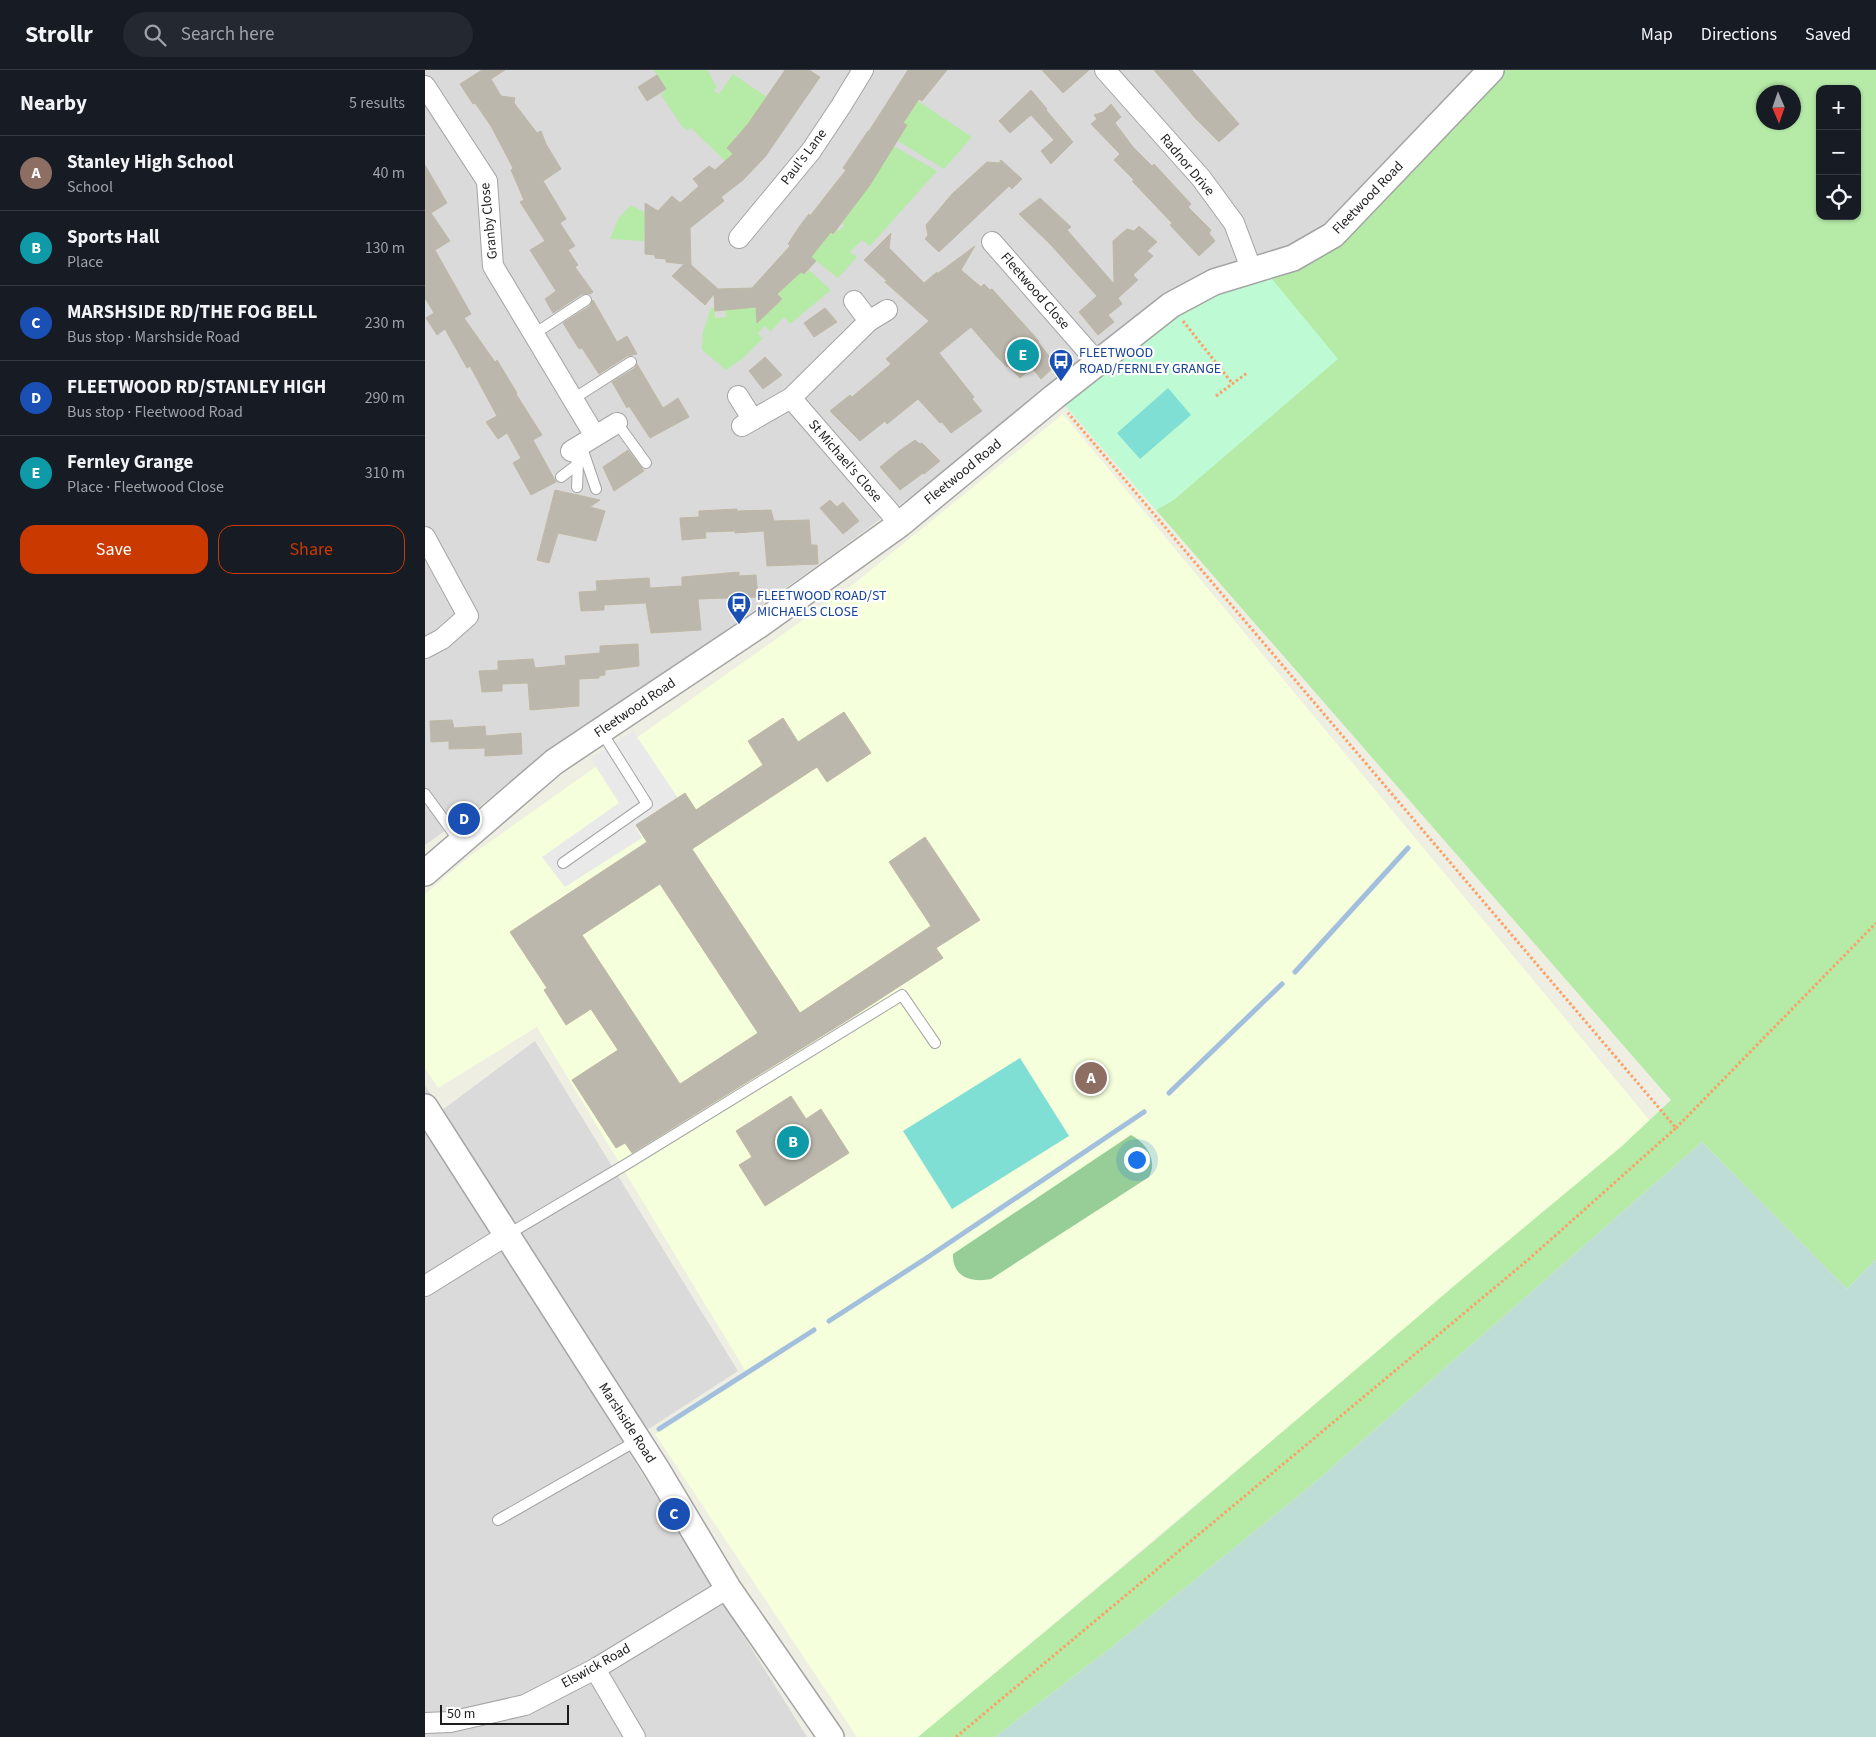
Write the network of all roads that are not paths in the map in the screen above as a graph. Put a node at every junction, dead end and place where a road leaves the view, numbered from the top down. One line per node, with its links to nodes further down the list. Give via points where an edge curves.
1 (863, 70): 5 (street, Paul's Lane, via 811,151)
2 (1105, 70): 7 (street, Radnor Drive, via 1201,178 1234,223)
3 (1491, 70): 7 (street, Fleetwood Road, via 1333,235 1293,258)
4 (425, 86): 12 (street, Granby Close, via 487,181 493,266)
5 (739, 238)
6 (992, 242): 14 (street, Fleetwood Close)
7 (1252, 270): 14 (street, Fleetwood Road, via 1214,282 1171,305)
8 (586, 300): 12 (lane)
9 (854, 301): 11 (street)
10 (887, 310): 11 (street)
11 (869, 321): 16 (street)
12 (534, 334): 17 (street, Granby Close)
13 (631, 362): 17 (lane)
14 (1098, 363): 24 (street, Fleetwood Road)
15 (738, 396): 16 (street, via 748,423)
16 (791, 398): 24 (street, St Michael's Close)
17 (573, 399): 19 (street, Granby Close)
18 (617, 423): 19 (street); 20 (lane)
19 (581, 449): 21 (lane); 22 (lane); 23 (lane)
20 (646, 463)
21 (561, 477)
22 (577, 487)
23 (596, 489)
24 (900, 524): 27 (street, Fleetwood Road, via 759,625)
25 (425, 537): 26 (street, via 468,616 442,639)
26 (425, 648)
27 (601, 731): 29 (street, Fleetwood Road, via 554,762); 30 (lane, via 647,804)
28 (425, 794): 29 (lane)
29 (461, 842): 31 (street, Fleetwood Road)
30 (563, 863)
31 (425, 873)
32 (935, 1043): 34 (lane, via 902,995)
33 (425, 1107): 34 (street, Marshside Road)
34 (507, 1235): 35 (street); 36 (street, Marshside Road)
35 (425, 1286)
36 (638, 1440): 37 (lane); 38 (street, Marshside Road)
37 (498, 1520)
38 (728, 1588): 39 (street, Elswick Road); 43 (street, Marshside Road)
39 (595, 1669): 41 (street, Elswick Road, via 525,1705); 42 (street)
40 (425, 1723): 41 (street, Elswick Road)
41 (453, 1730)
42 (635, 1737)
43 (831, 1737)

